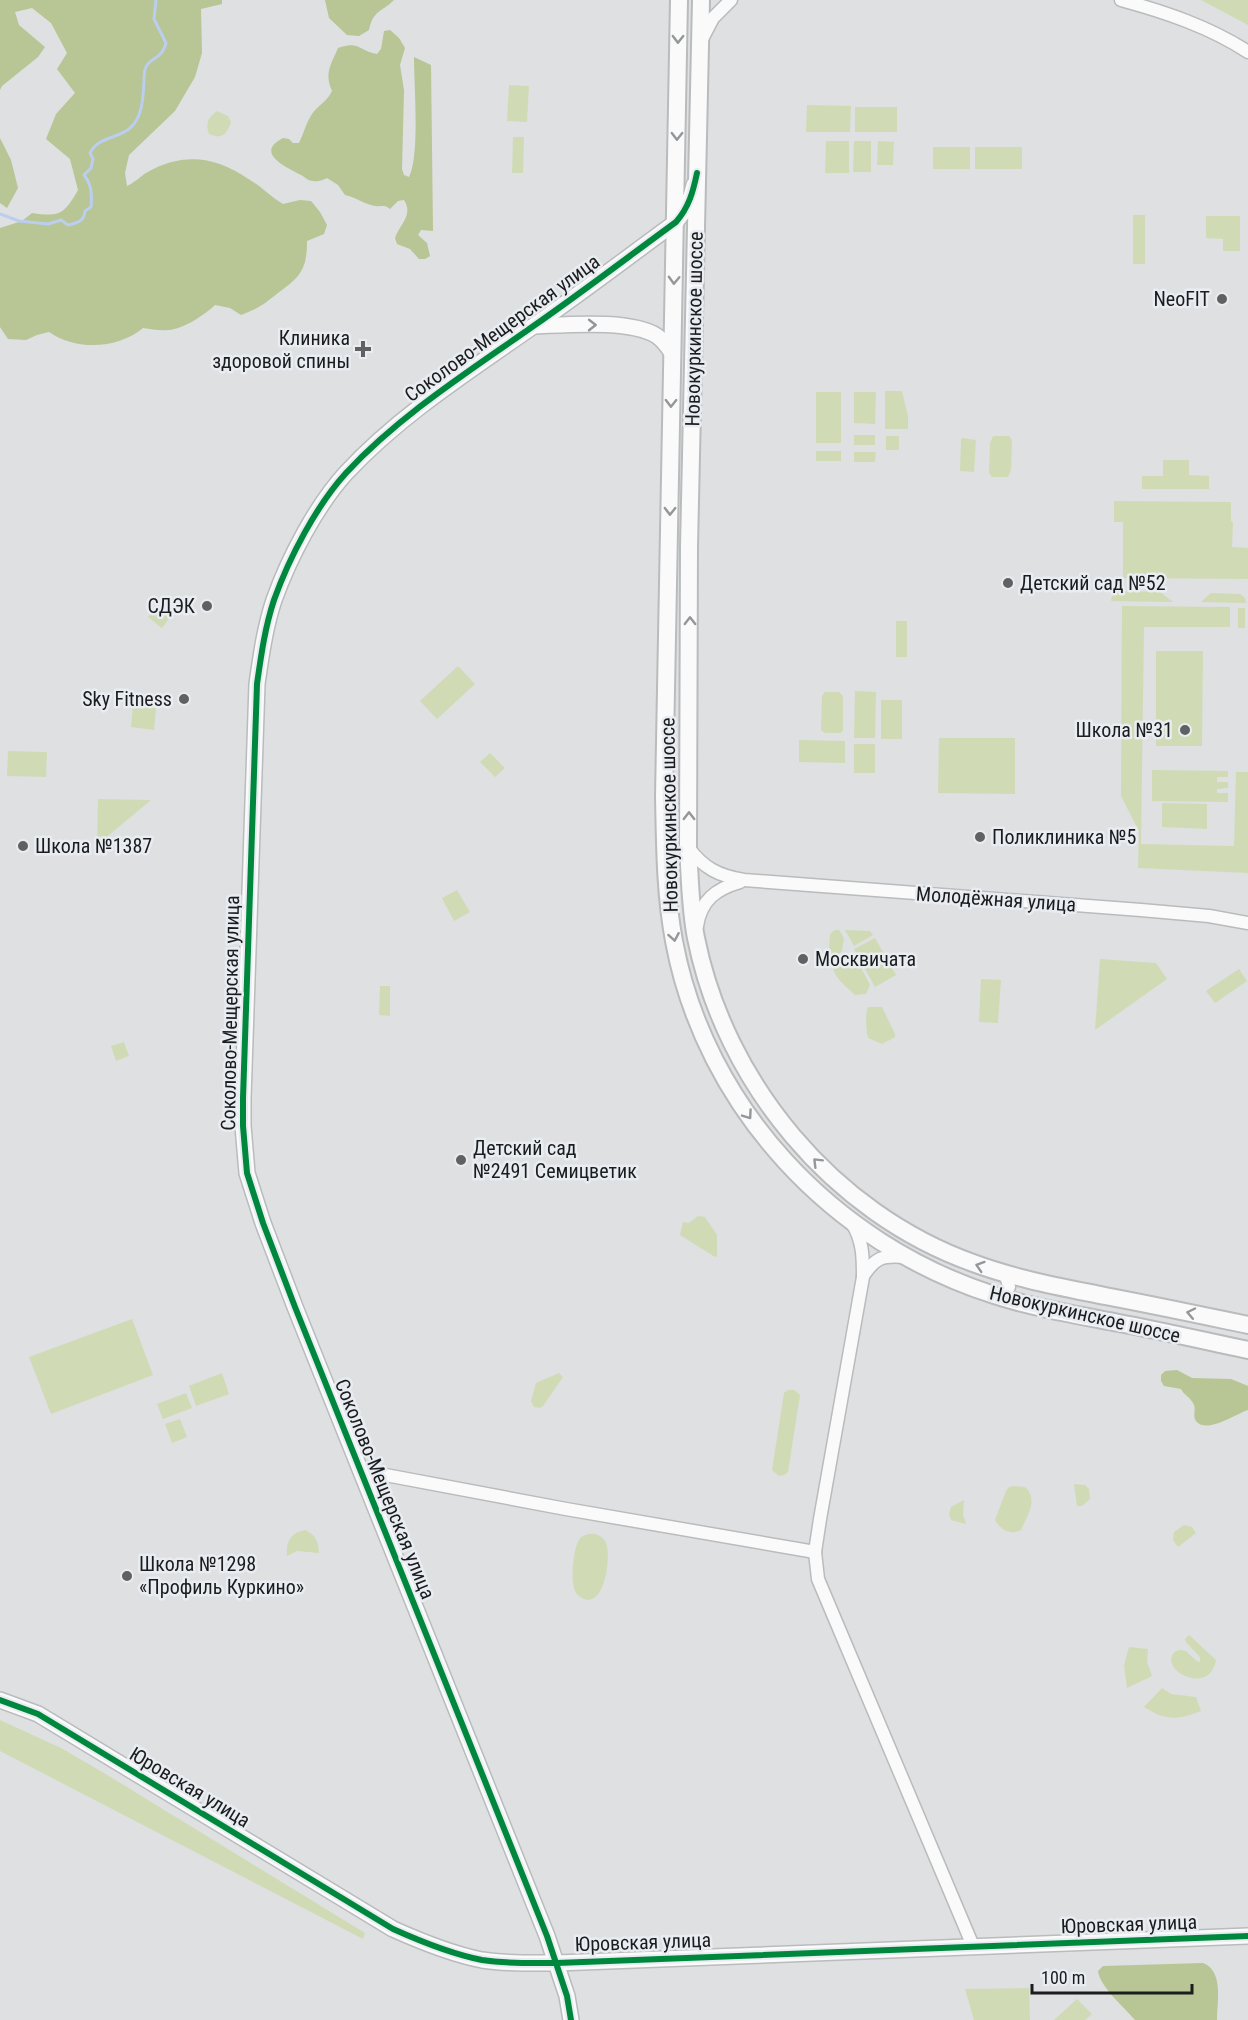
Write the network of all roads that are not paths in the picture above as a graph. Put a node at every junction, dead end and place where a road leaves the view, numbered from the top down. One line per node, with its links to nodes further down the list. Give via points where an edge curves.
1 (679, 0): 8 (main road, Новокуркинское шоссе, one-way to 8)
2 (701, 0): 5 (main road, Новокуркинское шоссе)
3 (731, 0): 5 (street, via 713,18)
4 (1121, 0): 6 (street, via 1181,19)
5 (700, 42): 7 (main road, Новокуркинское шоссе)
6 (1248, 52)
7 (697, 173): 8 (street, Соколово-Мещерская улица, via 691,199); 9 (main road, Новокуркинское шоссе)
8 (676, 222): 9 (street, via 690,224); 10 (street, Соколово-Мещерская улица); 11 (main road, Новокуркинское шоссе, one-way to 11)
9 (696, 236): 12 (main road, Новокуркинское шоссе, one-way to 9)
10 (534, 326): 11 (street, Соколово-Мещерская улица, one-way to 11, via 640,329 665,342); 23 (street, Соколово-Мещерская улица, via 426,403 375,444 345,475 310,525 283,577 273,602 257,684 243,1098 245,1156 250,1186 272,1248)
11 (672, 354): 16 (main road, Новокуркинское шоссе, one-way to 16, via 664,796 675,943 699,1025 730,1088 781,1157)
12 (688, 847): 13 (street, Молодёжная улица, via 707,868); 15 (main road, Новокуркинское шоссе)
13 (744, 880): 14 (street, Молодёжная улица); 15 (street, Молодёжная улица, via 710,896 698,918)
14 (1247, 921)
15 (696, 937): 18 (main road, Новокуркинское шоссе, one-way to 15, via 944,1251 895,1225 850,1193 808,1153 772,1109 732,1042 718,1013)
16 (852, 1223): 17 (main road, Новокуркинское шоссе); 19 (street, via 861,1241)
17 (904, 1257): 19 (street, via 884,1257 873,1262); 20 (main road, Новокуркинское шоссе)
18 (1003, 1273): 20 (street, via 1009,1287); 21 (main road, Новокуркинское шоссе, one-way to 18)
19 (863, 1277): 24 (street)
20 (995, 1296): 22 (main road, Новокуркинское шоссе)
21 (1248, 1327): 22 (street, via 1242,1340)
22 (1248, 1349)
23 (359, 1470): 24 (street); 28 (street, Соколово-Мещерская улица)
24 (815, 1552): 27 (street, via 818,1579)
25 (0, 1700): 28 (street, Юровская улица, via 38,1714 393,1929 445,1951 481,1960)
26 (1248, 1936): 27 (street, Юровская улица)
27 (973, 1946): 28 (street, Юровская улица)
28 (557, 1962): 29 (street, Соколово-Мещерская улица)
29 (571, 2020)

